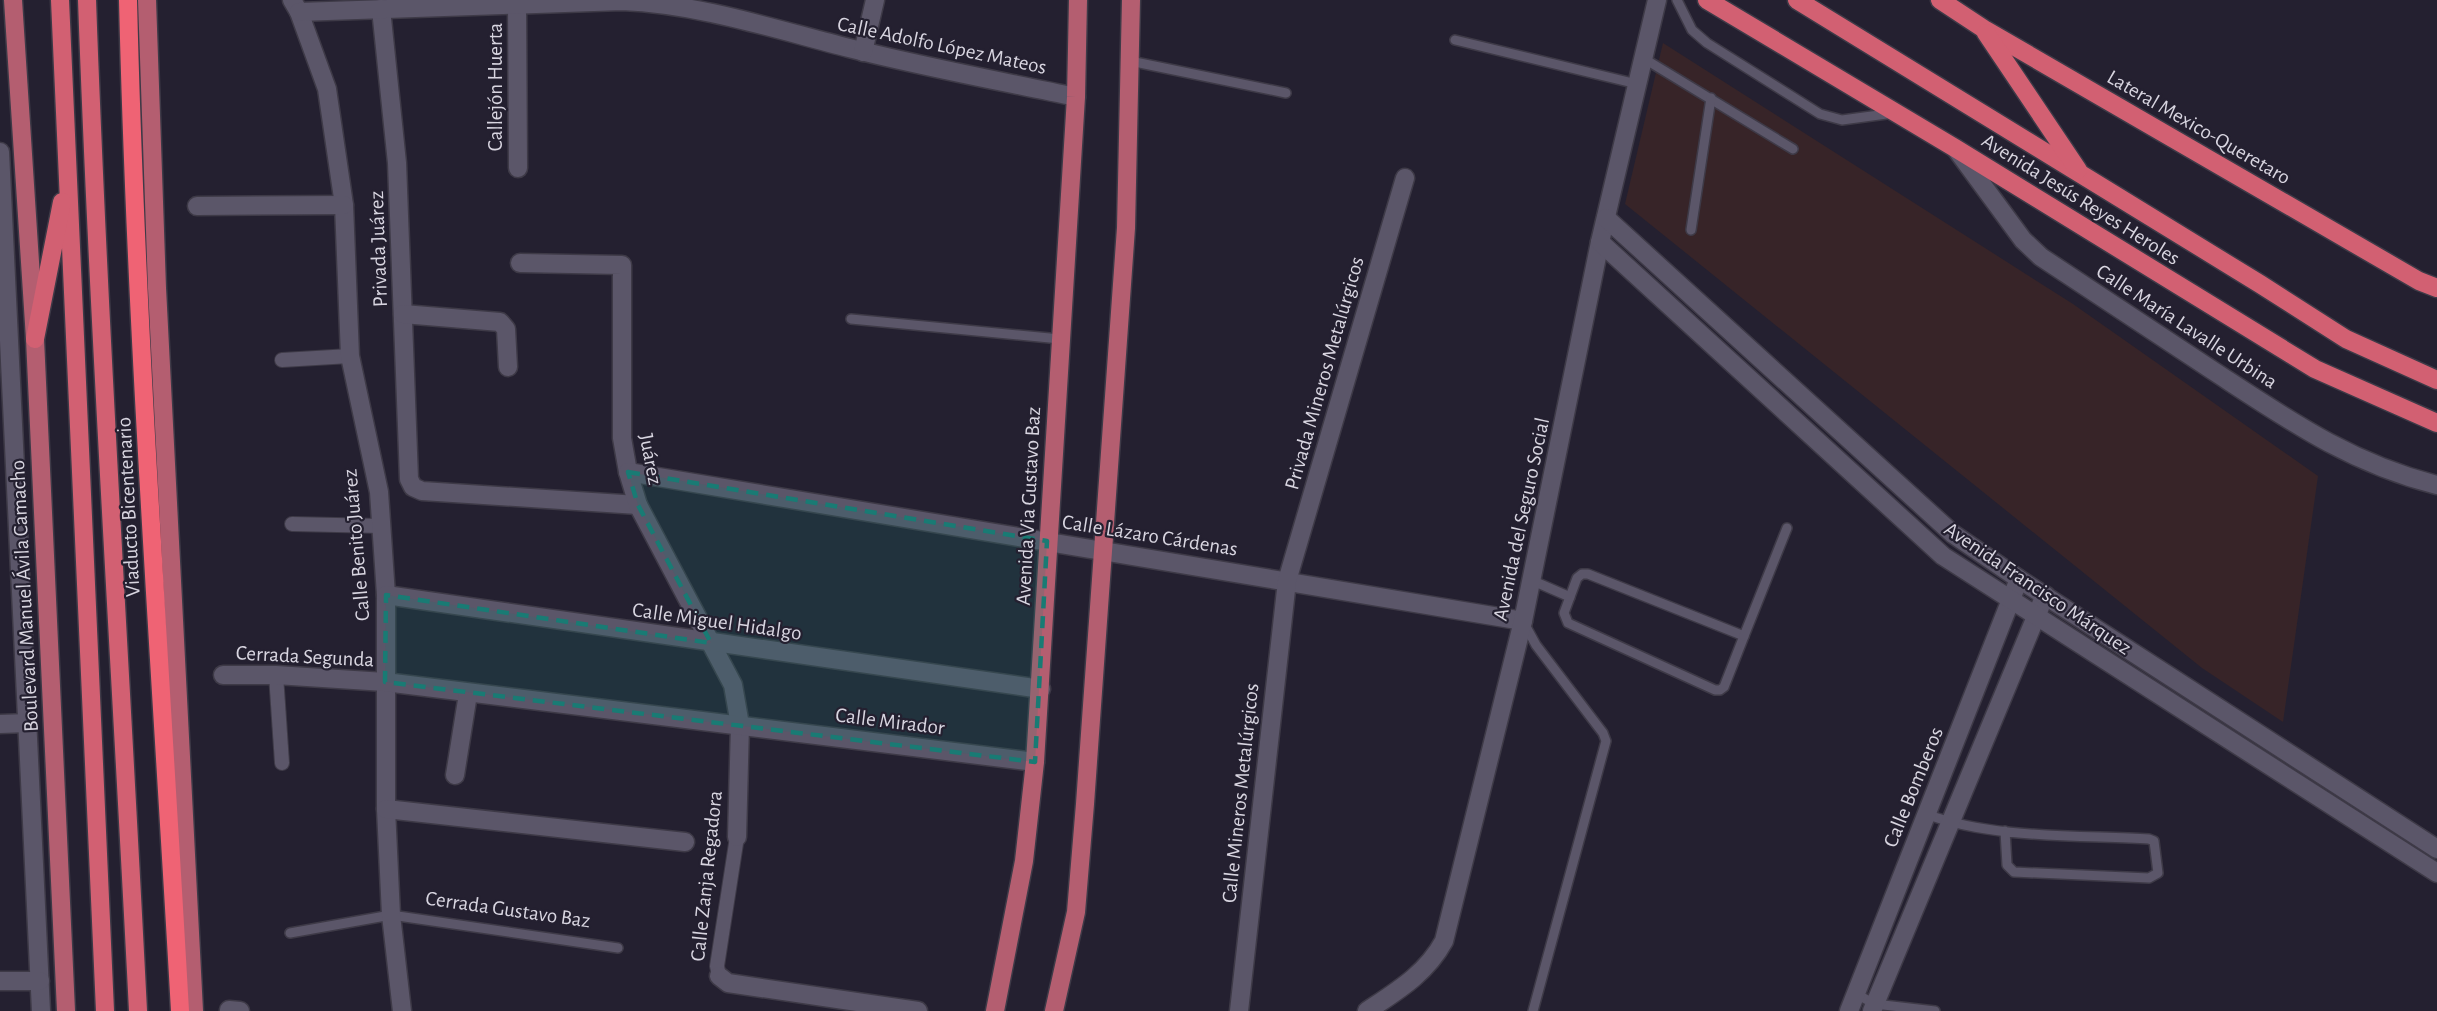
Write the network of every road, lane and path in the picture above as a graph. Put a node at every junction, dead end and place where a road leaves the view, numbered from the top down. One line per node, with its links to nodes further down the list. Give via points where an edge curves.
1 (13, 0): 45 (main road, Boulevard Manuel Ávila Camacho)
2 (60, 0): 32 (highway)
3 (87, 0): 102 (highway, via 97,261)
4 (128, 0): 103 (highway, Viaducto Bicentenario, via 132,157)
5 (147, 0): 104 (main road, via 157,288)
6 (874, 0): 20 (street)
7 (1078, 0): 25 (main road, Avenida Via Gustavo Baz)
8 (1131, 0): 22 (main road)
9 (1657, 0): 21 (street, Avenida del Seguro Social)
10 (1677, 0): 27 (lane, via 1692,30 1707,44 1820,114 1842,120)
11 (1707, 0): 27 (highway, Avenida Jesús Reyes Heroles)
12 (1797, 0): 33 (highway, Avenida Jesús Reyes Heroles)
13 (1940, 0): 18 (highway, Lateral Mexico-Queretaro)
14 (655, 1): 15 (street, Calle Adolfo López Mateos); 20 (street, Calle Adolfo López Mateos)
15 (529, 4): 17 (street, Calle Adolfo López Mateos); 31 (street, Callejón Huerta)
16 (296, 6): 17 (street, Calle Adolfo López Mateos); 36 (street, Calle Benito Juárez, via 327,89)
17 (381, 9): 43 (street, Privada Juárez, via 397,163)
18 (1984, 28): 33 (highway); 42 (highway, Lateral Mexico-Queretaro)
19 (1455, 40): 23 (lane)
20 (863, 52): 25 (street, Calle Adolfo López Mateos)
21 (1644, 58): 23 (street, Avenida del Seguro Social); 26 (lane)
22 (1130, 62): 24 (lane); 60 (main road, via 1126,228)
23 (1637, 84): 37 (street, Avenida del Seguro Social)
24 (1286, 93)
25 (1076, 98): 46 (main road, Avenida Via Gustavo Baz)
26 (1711, 99): 29 (lane); 39 (lane)
27 (1896, 112): 28 (highway, Avenida Jesús Reyes Heroles)
28 (1955, 148): 51 (highway, Avenida Jesús Reyes Heroles, via 2315,369); 54 (street, Calle María Lavalle Urbina, via 2023,240 2041,257 2298,426 2354,457)
29 (1793, 149)
30 (0, 152): 38 (street, Boulevard Manuel Ávila Camacho)
31 (518, 168)
32 (68, 174): 45 (highway); 101 (highway)
33 (2080, 174): 50 (highway, Avenida Jesús Reyes Heroles, via 2346,339)
34 (1405, 178): 63 (street, Privada Mineros Metalúrgicos)
35 (197, 206): 36 (street)
36 (344, 206): 47 (street, Calle Benito Juárez)
37 (1605, 218): 40 (street, Avenida del Seguro Social); 61 (street, Avenida Francisco Márquez, via 1953,534)
38 (2, 223): 53 (street, Boulevard Manuel Ávila Camacho)
39 (1691, 230)
40 (1600, 242): 62 (street, Avenida del Seguro Social); 67 (street, Avenida Francisco Márquez, via 1943,556)
41 (520, 263): 52 (street, Juárez, via 622,265 622,438)
42 (2437, 288)
43 (403, 314): 49 (street, via 501,322); 55 (street, Privada Juárez, via 409,479 413,487 422,491)
44 (851, 318): 46 (lane)
45 (35, 339): 100 (main road, Boulevard Manuel Ávila Camacho)
46 (1060, 339): 59 (main road, Avenida Via Gustavo Baz)
47 (350, 356): 48 (street); 57 (street, Calle Benito Juárez, via 379,492)
48 (282, 360)
49 (508, 367)
50 (2437, 380)
51 (2437, 423)
52 (628, 472): 55 (street, Juárez); 59 (street, Calle Lázaro Cárdenas)
53 (8, 476): 77 (street, Boulevard Manuel Ávila Camacho)
54 (2437, 485)
55 (638, 505): 71 (street, Juárez)
56 (292, 524): 57 (street)
57 (381, 526): 64 (street, Calle Benito Juárez)
58 (1787, 528): 70 (lane)
59 (1047, 541): 60 (street, Calle Lázaro Cárdenas); 75 (main road, Avenida Via Gustavo Baz)
60 (1103, 550): 63 (street, Calle Lázaro Cárdenas); 108 (main road, via 1076,912)
61 (2019, 579): 65 (street, Avenida Francisco Márquez); 67 (street, Calle Bomberos)
62 (1531, 580): 66 (lane); 69 (street, Avenida del Seguro Social)
63 (1287, 581): 69 (street, Calle Lázaro Cárdenas); 109 (street, Calle Mineros Metalúrgicos)
64 (386, 595): 71 (street, Calle Miguel Hidalgo); 74 (street, Calle Benito Juárez)
65 (2045, 595): 68 (street); 89 (street, Avenida Francisco Márquez)
66 (1570, 597): 70 (lane, via 1577,578 1588,574); 70 (lane, via 1564,613 1568,623 1715,690 1724,687)
67 (2011, 600): 68 (street, Avenida Francisco Márquez); 84 (street, Calle Bomberos)
68 (2035, 616): 85 (street); 90 (street, Avenida Francisco Márquez)
69 (1523, 621): 110 (street, Avenida del Seguro Social, via 1444,941 1420,974); 111 (lane, via 1606,741)
70 (1744, 636)
71 (711, 643): 75 (street, Calle Miguel Hidalgo); 79 (street, Calle Zanja Regadora, via 733,685)
72 (223, 675): 73 (street, Cerrada Segunda)
73 (276, 675): 74 (street, Cerrada Segunda); 81 (street)
74 (385, 682): 76 (street, Cerrada Segunda); 83 (street, Calle Benito Juárez)
75 (1041, 689): 80 (main road, Avenida Via Gustavo Baz)
76 (468, 694): 79 (street, Calle Mirador); 82 (street)
77 (28, 723): 78 (street); 96 (street, Boulevard Manuel Ávila Camacho)
78 (0, 724)
79 (740, 725): 80 (street, Calle Mirador); 87 (street, Calle Zanja Regadora)
80 (1035, 762): 107 (main road, Avenida Via Gustavo Baz, via 1024,861)
81 (282, 763)
82 (455, 775)
83 (386, 809): 88 (street); 91 (street, Calle Benito Juárez)
84 (1926, 814): 85 (lane); 97 (street, Calle Bomberos)
85 (1950, 822): 86 (lane); 98 (street)
86 (2005, 831): 86 (lane, via 2007,865 2014,872 2150,878 2158,873 2156,846 2149,839)
87 (737, 837): 94 (street, Calle Zanja Regadora, via 717,966)
88 (685, 842)
89 (2437, 849)
90 (2437, 873)
91 (391, 915): 92 (lane, Cerrada Gustavo Baz); 93 (lane, Cerrada Gustavo Baz); 105 (street, Calle Benito Juárez)
92 (290, 933)
93 (618, 948)
94 (719, 976): 106 (street, via 728,983)
95 (0, 981): 96 (street)
96 (40, 981): 99 (street, Boulevard Manuel Ávila Camacho)
97 (1852, 1003): 98 (lane)
98 (1873, 1008): 112 (lane)
99 (41, 1011)
100 (66, 1011)
101 (105, 1011)
102 (138, 1011)
103 (180, 1011)
104 (194, 1011)
105 (402, 1011)
106 (918, 1011)
107 (995, 1011)
108 (1054, 1011)
109 (1239, 1011)
110 (1367, 1011)
111 (1533, 1011)
112 (1935, 1011)

